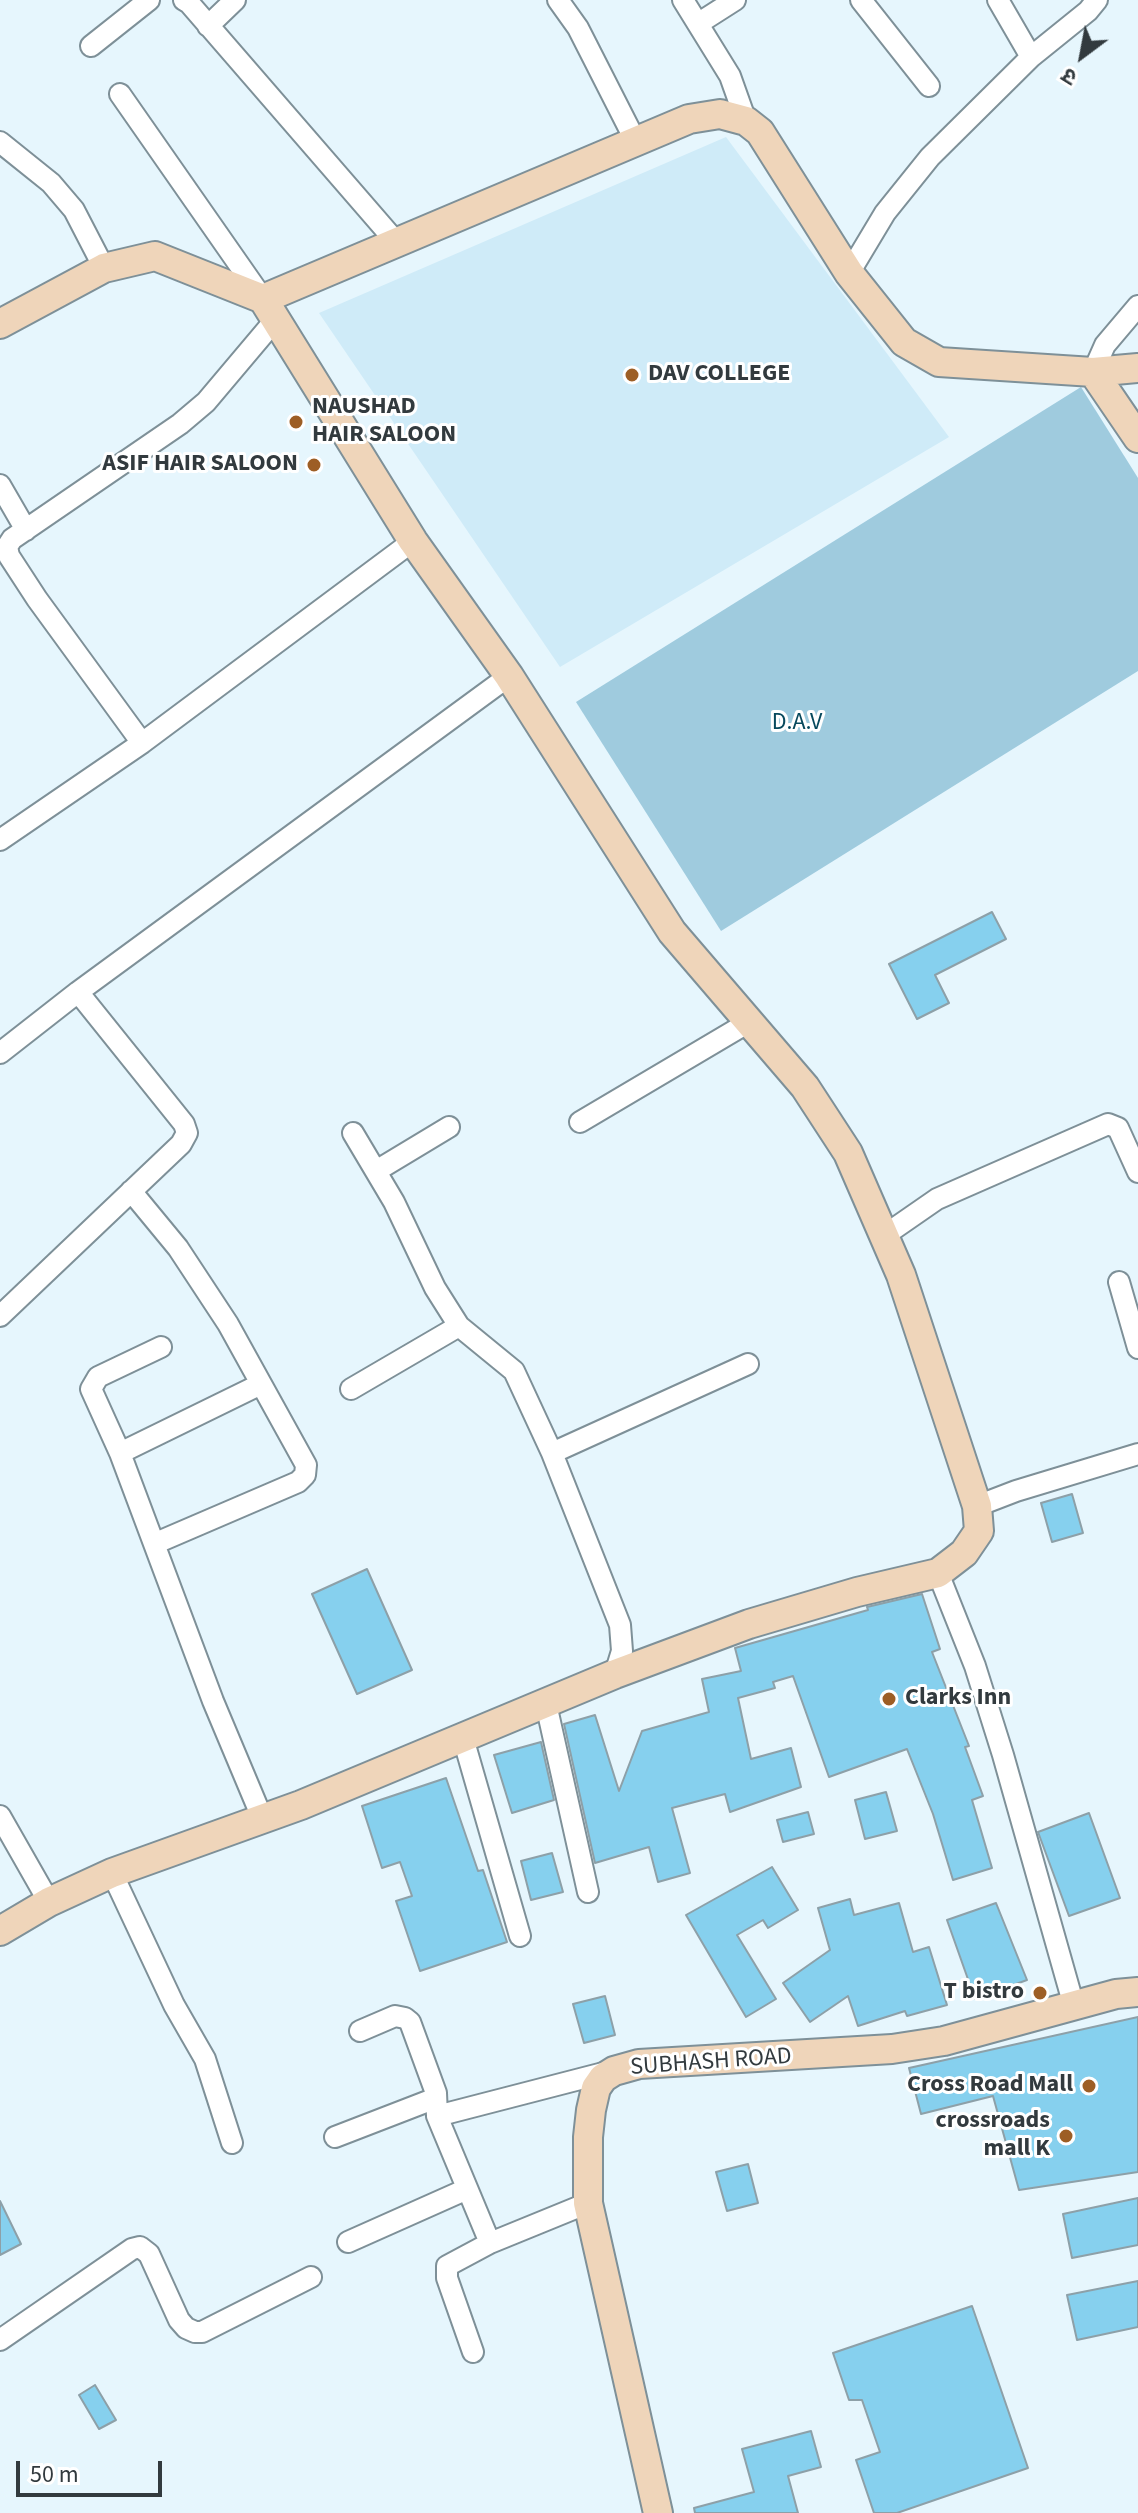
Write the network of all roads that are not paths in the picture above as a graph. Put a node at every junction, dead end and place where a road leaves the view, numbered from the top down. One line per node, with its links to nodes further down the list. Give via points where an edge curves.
1 (149, 0): 10 (street)
2 (235, 0): 12 (street)
3 (558, 0): 19 (street, via 578,28)
4 (683, 0): 11 (street)
5 (735, 0): 11 (street)
6 (861, 0): 15 (street)
7 (998, 0): 14 (street)
8 (1097, 0): 14 (street)
9 (189, 1): 12 (street)
10 (126, 6): 13 (street)
11 (699, 23): 17 (street, via 730,76)
12 (208, 26): 20 (street)
13 (91, 46)
14 (1031, 57): 22 (street, via 930,157 885,213)
15 (929, 86)
16 (120, 94): 24 (street)
17 (746, 121): 19 (street, via 720,114 689,119); 22 (street, via 760,132)
18 (0, 142): 21 (street, via 51,183 74,210)
19 (636, 142): 20 (street)
20 (397, 243): 24 (street)
21 (104, 268): 24 (street, via 155,256); 25 (street)
22 (849, 273): 27 (street, via 904,342 939,362)
23 (1138, 306): 27 (street, via 1105,345)
24 (270, 309): 30 (street, via 213,393 189,416); 31 (street)
25 (0, 324)
26 (1138, 368): 27 (street)
27 (1093, 372): 28 (street)
28 (1138, 438)
29 (0, 485): 30 (street)
30 (26, 530): 33 (street, via 12,539 9,556)
31 (413, 541): 32 (street); 33 (street)
32 (509, 676): 35 (street); 36 (street, via 672,932)
33 (142, 743): 34 (street)
34 (0, 840)
35 (78, 992): 37 (street); 43 (street, via 187,1133)
36 (749, 1022): 38 (street); 44 (street, via 805,1087 848,1153)
37 (0, 1053)
38 (580, 1122)
39 (449, 1127): 41 (street)
40 (353, 1133): 41 (street)
41 (376, 1171): 47 (street)
42 (1138, 1172): 44 (street, via 1118,1128 1108,1124 937,1199)
43 (131, 1191): 46 (street); 51 (street, via 178,1248)
44 (885, 1235): 56 (street)
45 (1119, 1282): 49 (street)
46 (0, 1316)
47 (459, 1326): 52 (street); 54 (street, via 514,1371)
48 (161, 1347): 53 (street, via 93,1383 91,1389)
49 (1138, 1348)
50 (748, 1364): 54 (street)
51 (261, 1384): 53 (street); 57 (street, via 306,1465 305,1475)
52 (351, 1389)
53 (120, 1453): 57 (street)
54 (552, 1453): 59 (street, via 620,1625 622,1651)
55 (1138, 1454): 56 (street)
56 (977, 1506): 58 (street, via 979,1531 964,1553)
57 (156, 1543): 63 (street)
58 (938, 1573): 59 (street, via 749,1624); 70 (street, via 975,1666)
59 (615, 1674): 60 (street)
60 (546, 1704): 61 (street); 65 (street)
61 (463, 1738): 63 (street); 68 (street)
62 (0, 1816): 66 (street)
63 (263, 1820): 64 (street)
64 (112, 1873): 66 (street); 75 (street, via 205,2059)
65 (588, 1892)
66 (49, 1902): 67 (street)
67 (0, 1931)
68 (520, 1936)
69 (1131, 1988): 70 (street, SUBHASH ROAD)
70 (1074, 2006): 72 (street, SUBHASH ROAD, via 944,2041 892,2049)
71 (360, 2031): 73 (street, via 395,2016 410,2022)
72 (623, 2068): 73 (street); 77 (street, SUBHASH ROAD, via 603,2078 593,2096)
73 (436, 2107): 74 (street); 76 (street)
74 (335, 2137)
75 (232, 2143)
76 (467, 2189): 78 (street); 79 (street)
77 (588, 2203): 79 (street); 83 (street, SUBHASH ROAD)
78 (348, 2242)
79 (490, 2243): 82 (street, via 453,2260 445,2272)
80 (311, 2277): 81 (street, via 195,2332 179,2320 149,2254 140,2247)
81 (0, 2340)
82 (473, 2352)
83 (658, 2513)

